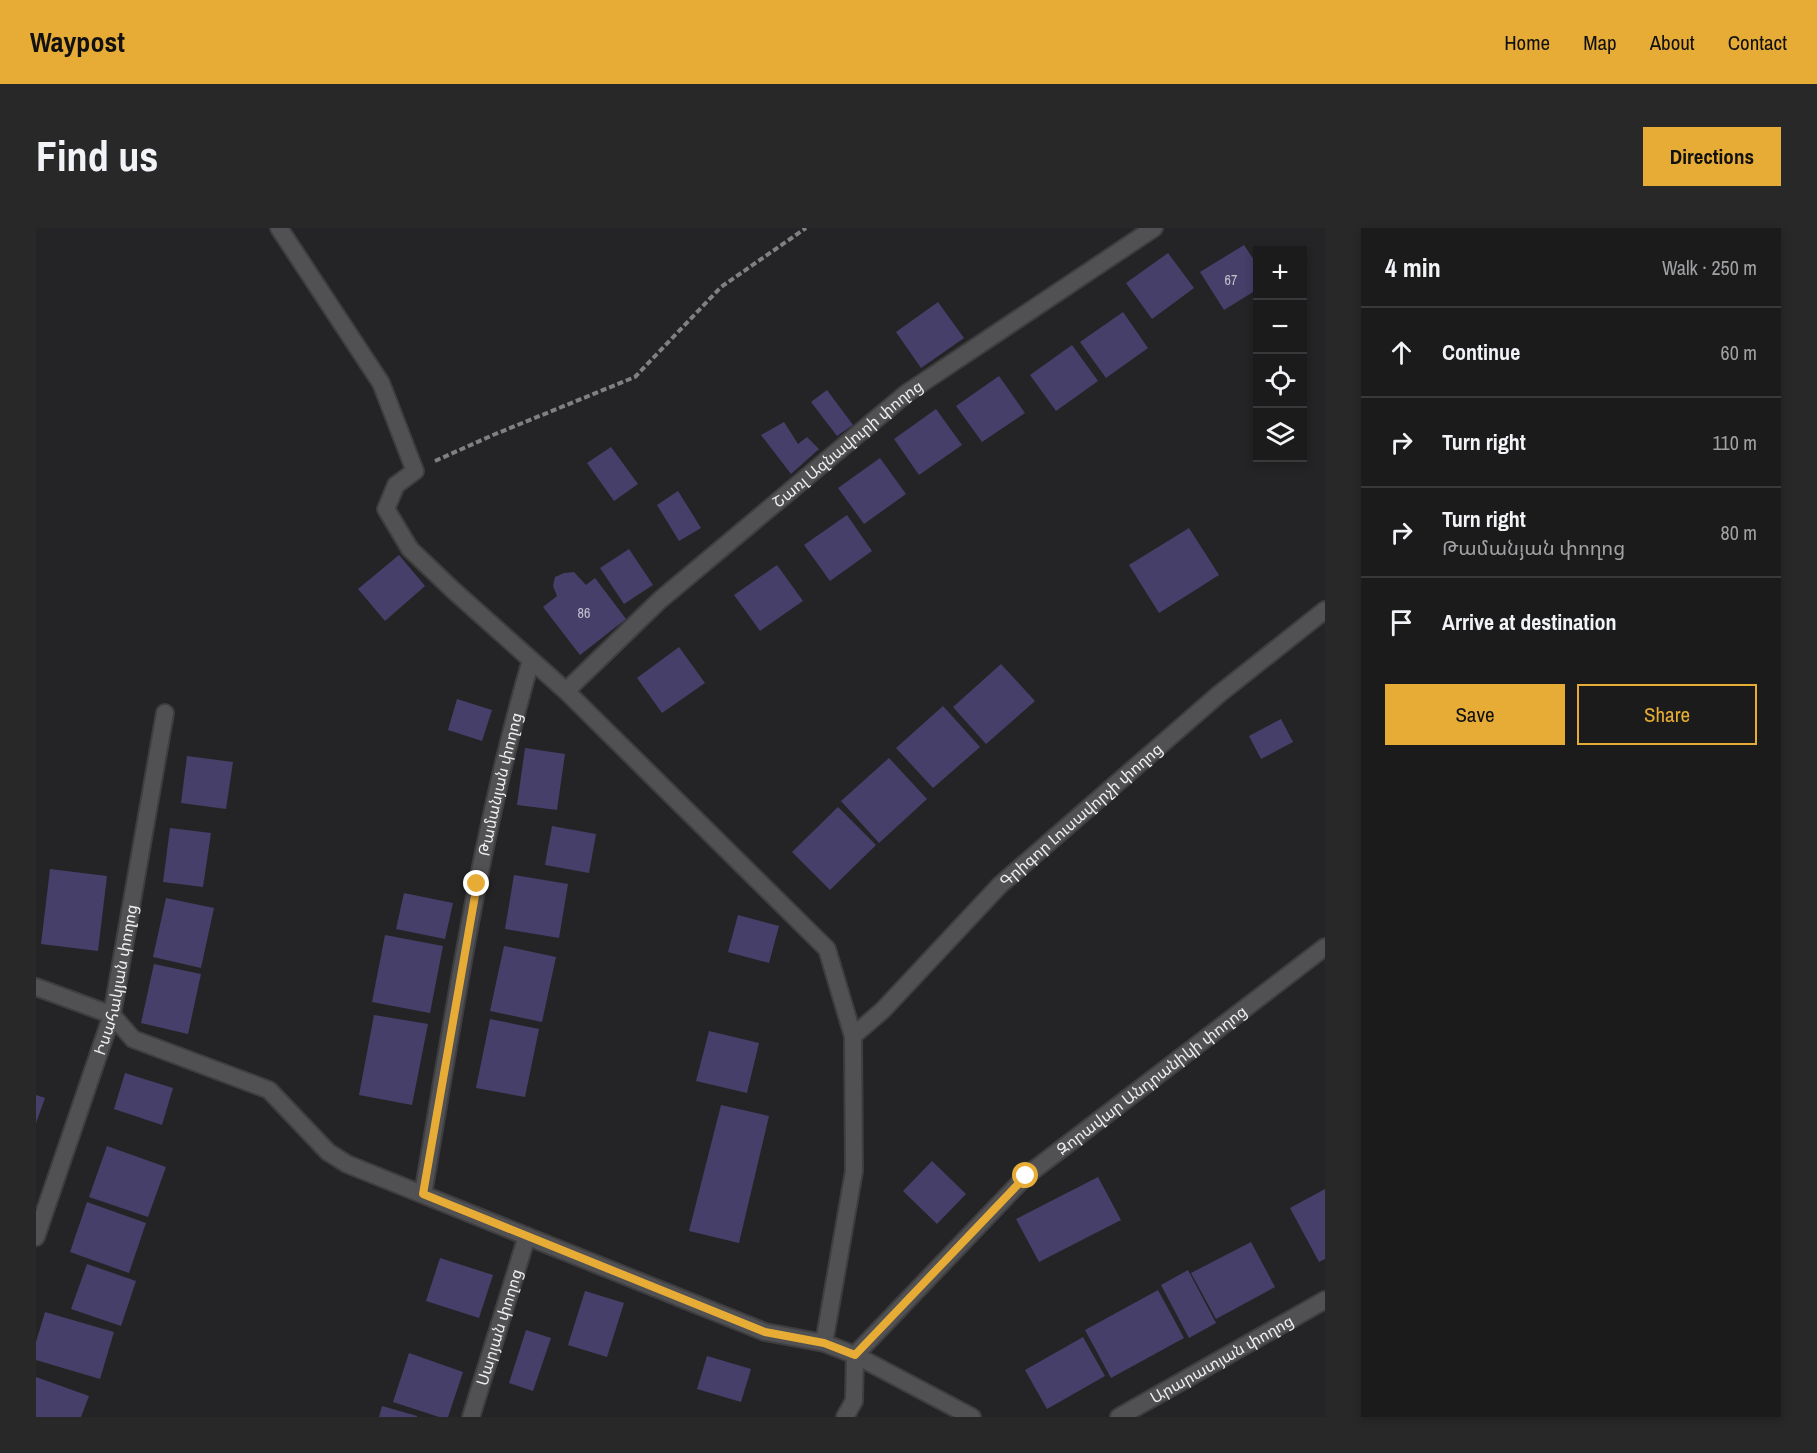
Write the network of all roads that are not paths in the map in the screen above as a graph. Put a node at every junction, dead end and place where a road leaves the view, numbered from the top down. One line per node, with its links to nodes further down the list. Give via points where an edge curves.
1 (279, 228): 4 (street, via 381,383 416,471 396,485 386,509 410,549)
2 (1154, 228): 5 (street, Շառլ Ազնավուրի փողոց, via 906,393 660,600)
3 (1325, 610): 10 (street, Գրիգոր Լուսավորչի փողոց, via 1218,695 1000,885 883,1011)
4 (531, 660): 5 (street); 11 (street, Թամանյան փողոց, via 512,724 477,884)
5 (566, 692): 10 (street, via 827,949)
6 (165, 713): 9 (street, Իսահակյան փողոց)
7 (1325, 947): 16 (street, Զորավար Անդրանիկի փողոց, via 1026,1176)
8 (36, 987): 9 (street)
9 (112, 1014): 11 (street, via 133,1039 269,1090 328,1152 347,1164); 13 (street, Իսահակյան փողոց)
10 (853, 1036): 15 (street, via 854,1171)
11 (423, 1194): 12 (street)
12 (527, 1236): 15 (street, via 765,1332); 17 (street, Սարյան փողոց)
13 (36, 1237)
14 (1325, 1300): 20 (street, Արարատյան փողոց)
15 (824, 1343): 16 (street)
16 (855, 1355): 18 (street, via 854,1401); 19 (street)
17 (471, 1417)
18 (845, 1417)
19 (972, 1417)
20 (1119, 1417)

